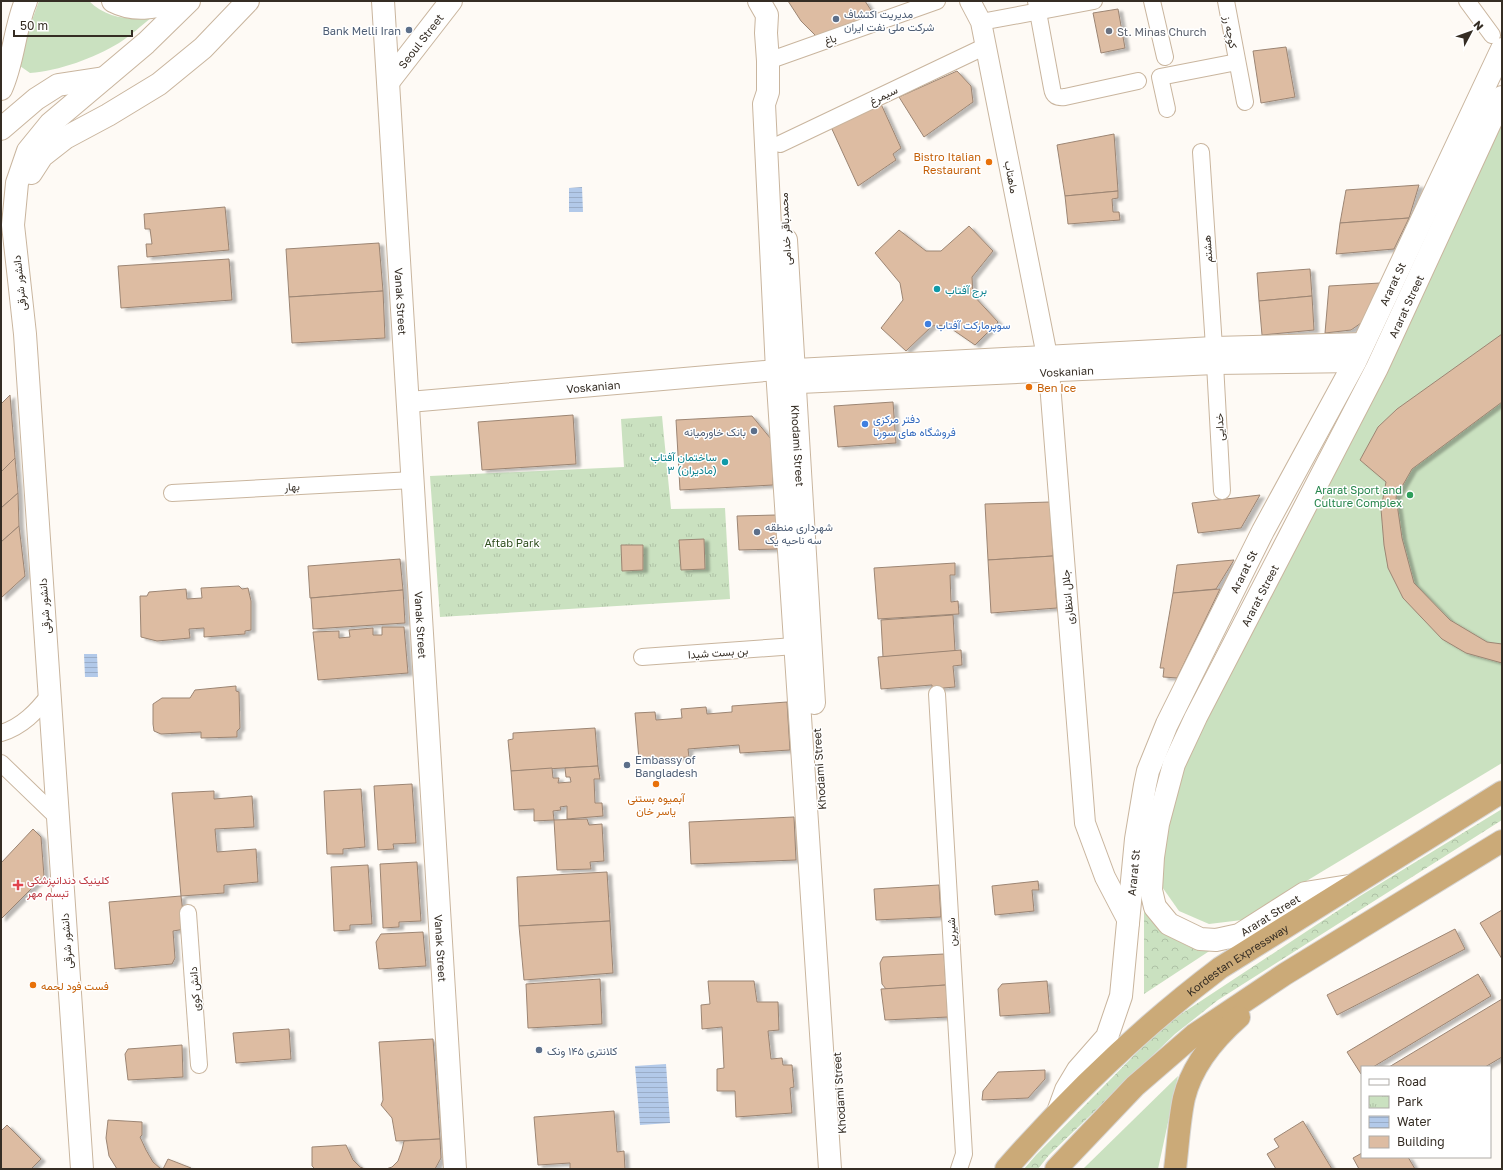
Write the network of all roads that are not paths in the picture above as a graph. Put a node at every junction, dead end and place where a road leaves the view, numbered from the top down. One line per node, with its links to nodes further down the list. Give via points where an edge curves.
1 (113, 1): 2 (main road, via 121,5 145,8)
2 (176, 1)
3 (189, 1): 24 (main road, دانشور شرقی, via 146,43)
4 (248, 1): 37 (main road, via 203,48 159,84 65,138 42,156 29,177 24,226 32,306)
5 (383, 1): 25 (main road, Vanak Street)
6 (451, 1): 25 (main road, Seoul Street)
7 (746, 1): 18 (main road, محمدباقر خدامی)
8 (759, 1): 18 (main road, محمدباقر خدامی, via 767,14)
9 (937, 1): 22 (street, باغ)
10 (970, 1): 17 (street, ماهتاب)
11 (1094, 1): 16 (street)
12 (1152, 1): 21 (street)
13 (1226, 1): 23 (street, کوچه رز)
14 (1467, 1): 19 (street)
15 (22, 6): 27 (main road)
16 (1037, 6): 17 (street); 26 (street, via 1055,96 1065,97)
17 (981, 22): 20 (street, ماهتاب)
18 (766, 33): 22 (main road, محمدباقر خدامی)
19 (1497, 42): 33 (main road, Ararat St)
20 (986, 46): 34 (street, سیمرغ); 41 (street, ماهتاب)
21 (1165, 57)
22 (768, 61): 28 (main road, محمدباقر خدامی)
23 (1237, 62): 30 (street, کوچه رز); 31 (street, via 1160,77)
24 (104, 78): 32 (main road, via 58,85 36,99); 37 (main road, دانشور شرقی, via 50,124 28,151 17,182 13,225)
25 (389, 81): 43 (main road, Vanak Street)
26 (1138, 81)
27 (1, 89)
28 (768, 92): 34 (main road, محمدباقر خدامی, via 776,106); 36 (main road, محمدباقر خدامی, via 764,104)
29 (1502, 97): 33 (main road, Ararat Street)
30 (1245, 102)
31 (1167, 109)
32 (1, 129)
33 (1472, 139): 38 (main road, Ararat St); 40 (main road, Ararat Street)
34 (780, 144): 36 (main road, محمدباقر خدامی)
35 (1201, 152): 39 (street, هشتم)
36 (782, 306): 42 (main road, محمدباقر خدامی)
37 (25, 334): 50 (main road, دانشور شرقی)
38 (1359, 352): 39 (street, Voskanian); 40 (main road); 59 (main road, Ararat St, via 1263,531 1177,703 1148,771 1136,839)
39 (1215, 355): 41 (street, Voskanian); 45 (street, خدایی)
40 (1381, 359): 57 (main road, Ararat Street, via 1174,764 1158,824 1151,890 1155,907 1169,924 1200,939 1216,940 1239,935 1305,893)
41 (1048, 364): 42 (street, Voskanian); 59 (street, جلال انتظاری, via 1085,823 1105,877)
42 (786, 377): 43 (street, Voskanian); 47 (main road, Khodami Street)
43 (409, 402): 44 (main road, Vanak Street)
44 (413, 480): 46 (street, بهار); 64 (main road, Vanak Street)
45 (1222, 490)
46 (172, 492)
47 (798, 570): 48 (main road, Khodami Street); 66 (main road, Khodami Street)
48 (795, 646): 49 (street, بن بست شیدا); 65 (main road, Khodami Street)
49 (642, 657)
50 (50, 694): 52 (street, via 29,717); 55 (main road, دانشور شرقی)
51 (937, 694): 67 (street, شیرین, via 964,1154)
52 (1, 733)
53 (1, 763): 55 (street)
54 (1502, 792): 57 (highway, Kordestan Expressway)
55 (58, 818): 63 (main road, دانشور شرقی)
56 (1502, 841): 60 (highway)
57 (1349, 886): 62 (highway, Kordestan Expressway, via 1220,968 1181,998)
58 (188, 913): 61 (street, دانش کوی)
59 (1129, 923): 62 (main road, Ararat St, via 1121,996 1114,1020 1107,1037 1078,1070 1066,1090)
60 (1285, 974): 69 (highway, via 1194,1035 1134,1086); 70 (highway, via 1215,1040 1194,1070 1184,1098)
61 (199, 1065)
62 (1058, 1112): 68 (highway, Kordestan Expressway)
63 (82, 1169)
64 (455, 1169)
65 (830, 1169)
66 (844, 1169)
67 (959, 1169)
68 (1006, 1169)
69 (1056, 1169)
70 (1176, 1169)

